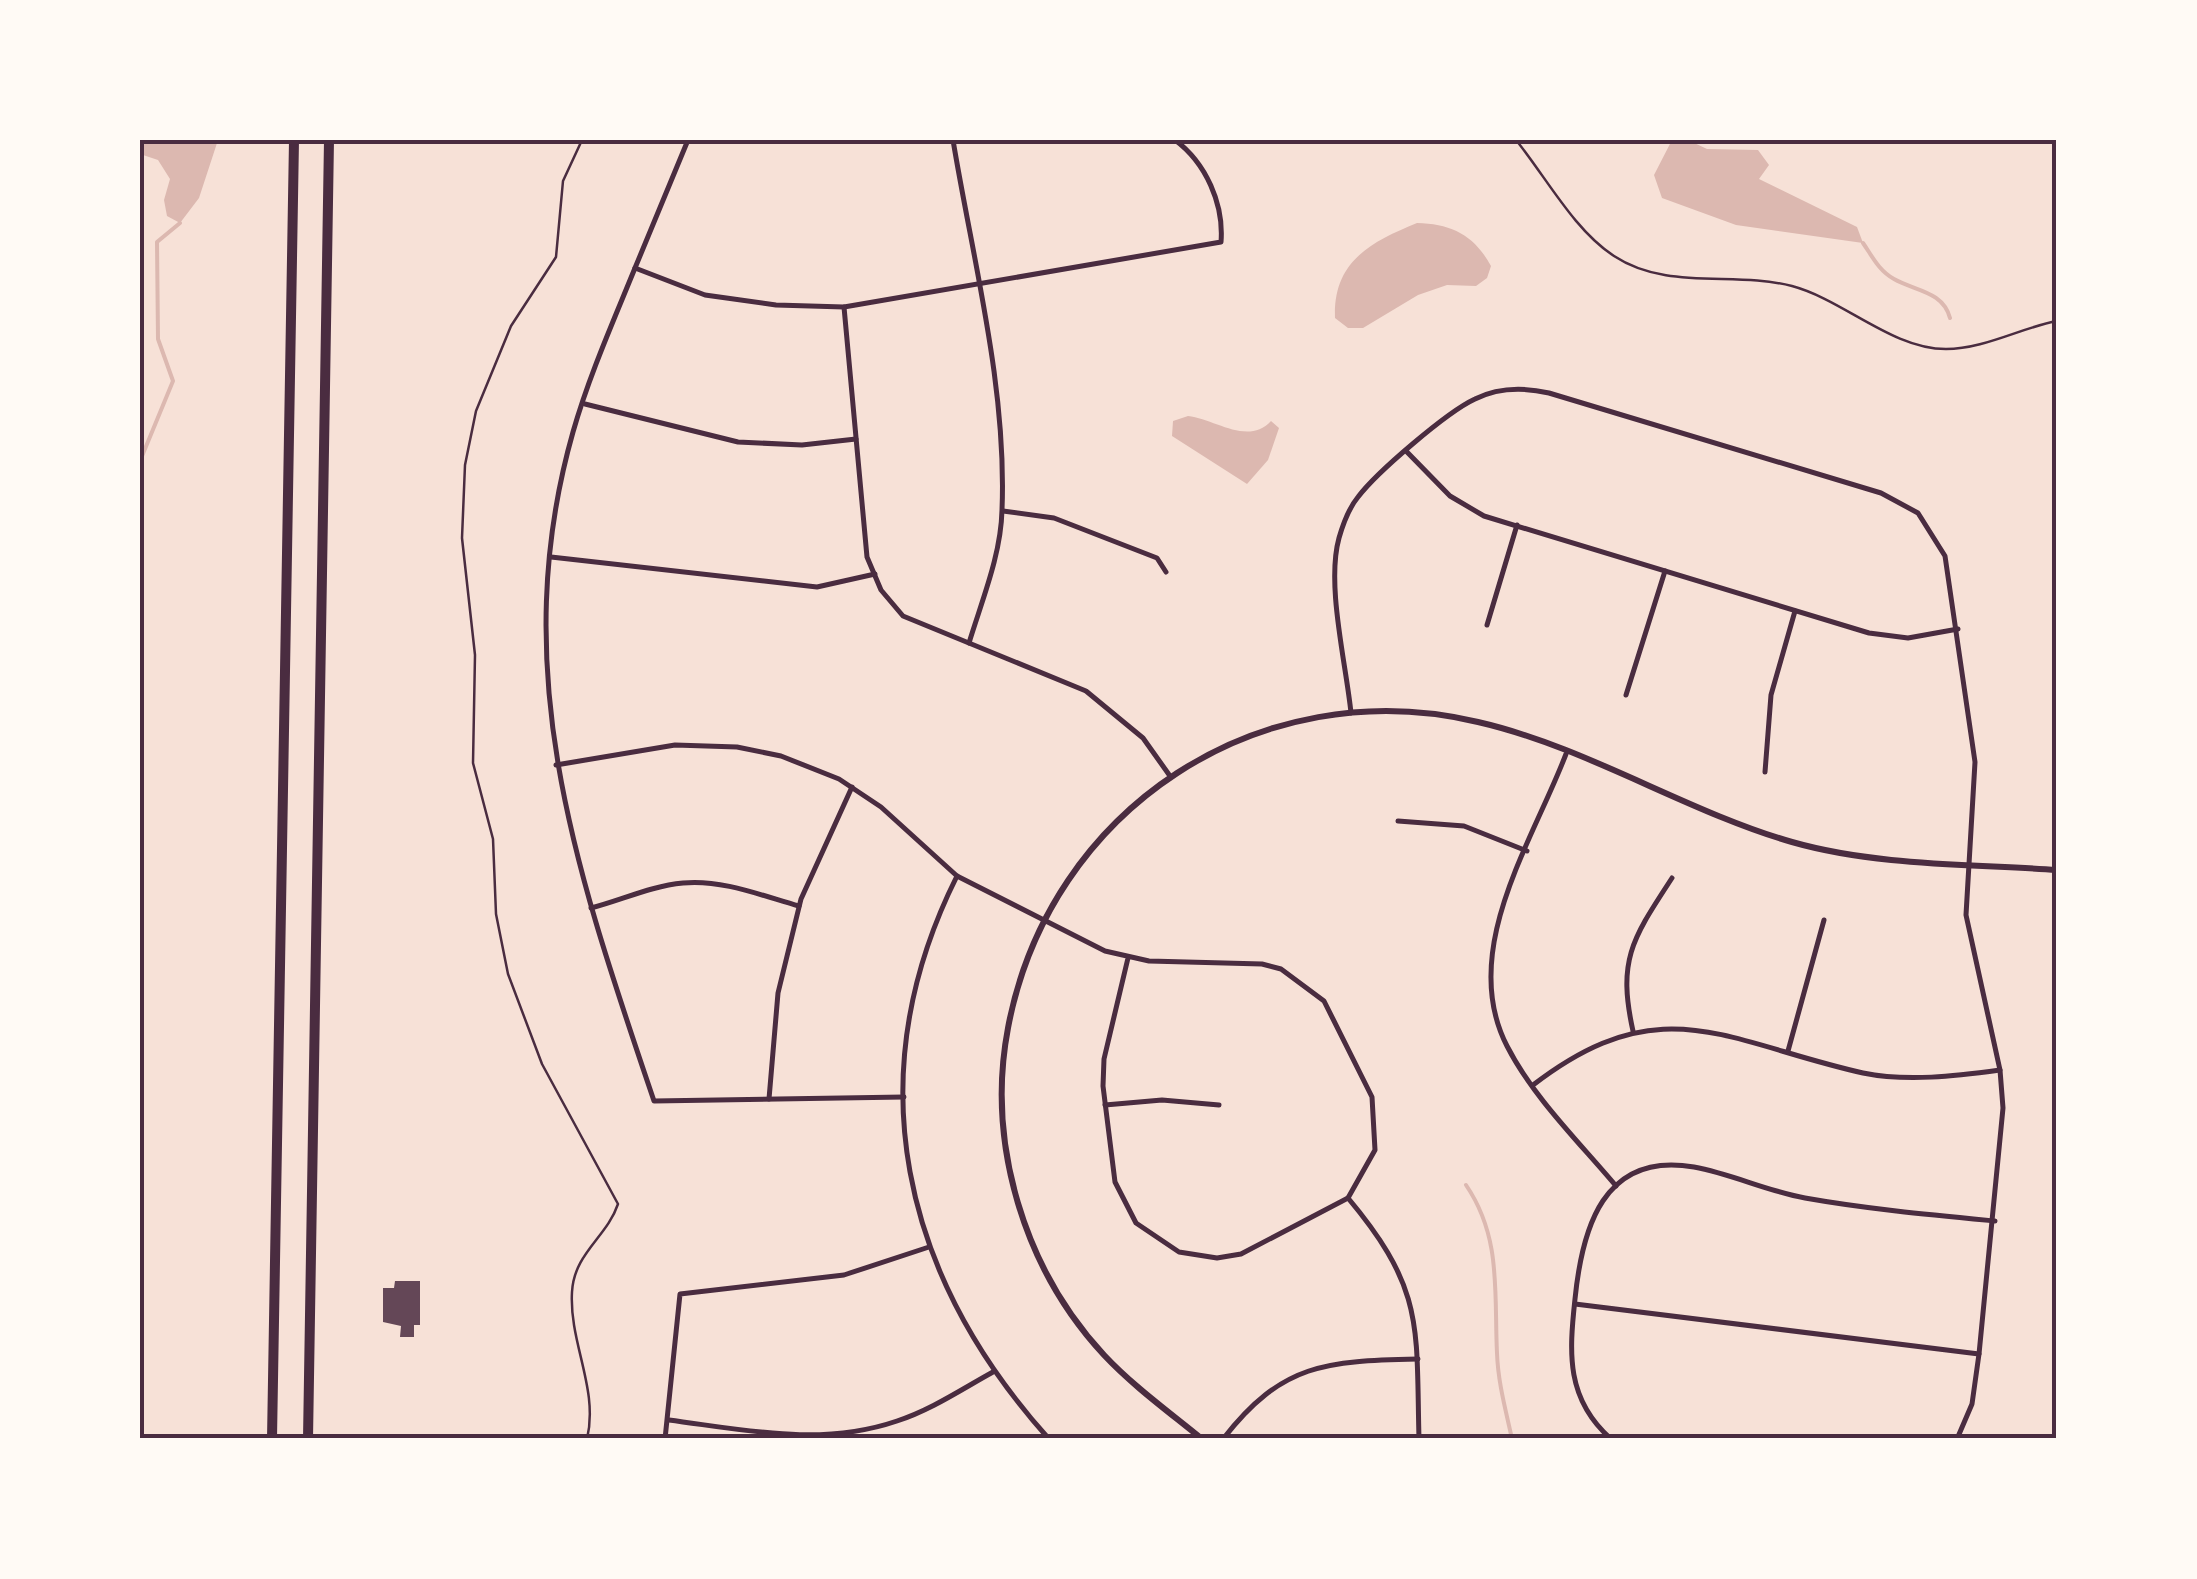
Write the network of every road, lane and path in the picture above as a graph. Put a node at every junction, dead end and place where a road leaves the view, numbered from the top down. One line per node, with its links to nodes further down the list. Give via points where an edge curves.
1 (294, 140): 60 (highway)
2 (329, 140): 61 (highway)
3 (582, 140): 62 (path, via 563,182 556,257 511,326 476,411 462,508 476,655 473,763 493,838 496,914 508,974 542,1064 618,1204 579,1262 572,1292 591,1403)
4 (688, 140): 8 (street)
5 (953, 140): 9 (street)
6 (1175, 140): 9 (street, via 1213,188 1221,242)
7 (1516, 140): 11 (path, via 1594,240 1651,274 1782,283 1943,350)
8 (635, 268): 10 (street, via 705,295); 12 (street)
9 (978, 286): 10 (street); 15 (street, via 999,422)
10 (844, 307): 13 (street)
11 (2057, 321)
12 (584, 403): 13 (street, via 713,438); 17 (street)
13 (856, 440): 20 (street)
14 (1407, 452): 16 (street, via 1466,508); 23 (street, via 1475,398 1526,388 1871,490 1918,513 1933,532 1945,556); 26 (street, via 1358,496 1338,540 1336,581)
15 (1002, 511): 19 (street, via 1054,518 1156,558); 24 (street, via 997,553)
16 (1517, 526): 18 (street); 22 (street)
17 (551, 557): 20 (street, via 817,587); 28 (street, via 545,665)
18 (1665, 571): 21 (street); 25 (street)
19 (1166, 572)
20 (874, 574): 24 (street, via 903,616)
21 (1795, 610): 23 (street, via 1890,637); 29 (street, via 1772,695)
22 (1487, 625)
23 (1958, 629): 34 (street, via 1975,762)
24 (968, 643): 30 (street, via 1056,676 1103,702 1143,738)
25 (1626, 695)
26 (1351, 713): 27 (street, via 1448,715); 30 (street, via 1274,728)
27 (1566, 754): 33 (street); 34 (street, via 1790,842)
28 (556, 765): 31 (street, via 675,745 738,747 781,756); 39 (street)
29 (1765, 772)
30 (1170, 776): 40 (street, via 1111,826)
31 (852, 788): 36 (street); 38 (street)
32 (1398, 820): 33 (street, via 1464,826)
33 (1527, 851): 46 (street, via 1498,925 1490,982 1502,1034)
34 (1969, 864): 35 (street); 45 (street, via 1969,938)
35 (2057, 870)
36 (957, 876): 40 (street); 47 (street, via 916,988)
37 (1672, 878): 43 (street, via 1630,947 1625,978)
38 (800, 906): 39 (street, via 686,882); 48 (street, via 778,993)
39 (591, 908): 48 (street, via 654,1101)
40 (1043, 920): 42 (street); 65 (street, via 1020,976 1003,1054 1002,1127 1028,1234 1059,1295 1105,1356)
41 (1824, 920): 44 (street)
42 (1128, 958): 49 (street, via 1104,1059); 52 (street, via 1262,964 1298,979 1324,1000 1376,1117 1375,1150)
43 (1633, 1031): 44 (street, via 1698,1029); 46 (street, via 1585,1048)
44 (1788, 1051): 45 (street, via 1889,1076)
45 (2000, 1070): 53 (street, via 2003,1142)
46 (1533, 1085): 51 (street)
47 (904, 1097): 48 (street); 54 (street, via 908,1158)
48 (770, 1099)
49 (1105, 1105): 50 (street); 52 (street, via 1120,1198 1136,1223 1180,1252 1240,1254)
50 (1219, 1105)
51 (1616, 1186): 53 (street, via 1654,1168 1694,1167 1807,1198); 55 (street, via 1583,1236)
52 (1348, 1198): 57 (street, via 1402,1274)
53 (1995, 1221): 56 (street)
54 (929, 1247): 58 (street, via 956,1313); 59 (street, via 844,1275 680,1294)
55 (1574, 1304): 56 (street); 68 (street, via 1570,1360 1577,1398)
56 (1979, 1354): 69 (street, via 1972,1404)
57 (1418, 1360): 66 (street, via 1329,1363 1285,1378 1247,1408); 67 (street)
58 (993, 1372): 59 (street, via 899,1421 846,1433 779,1436); 64 (street)
59 (669, 1420): 63 (street)
60 (272, 1439)
61 (308, 1439)
62 (587, 1439)
63 (666, 1439)
64 (1048, 1439)
65 (1202, 1439)
66 (1223, 1439)
67 (1419, 1439)
68 (1610, 1439)
69 (1957, 1439)

